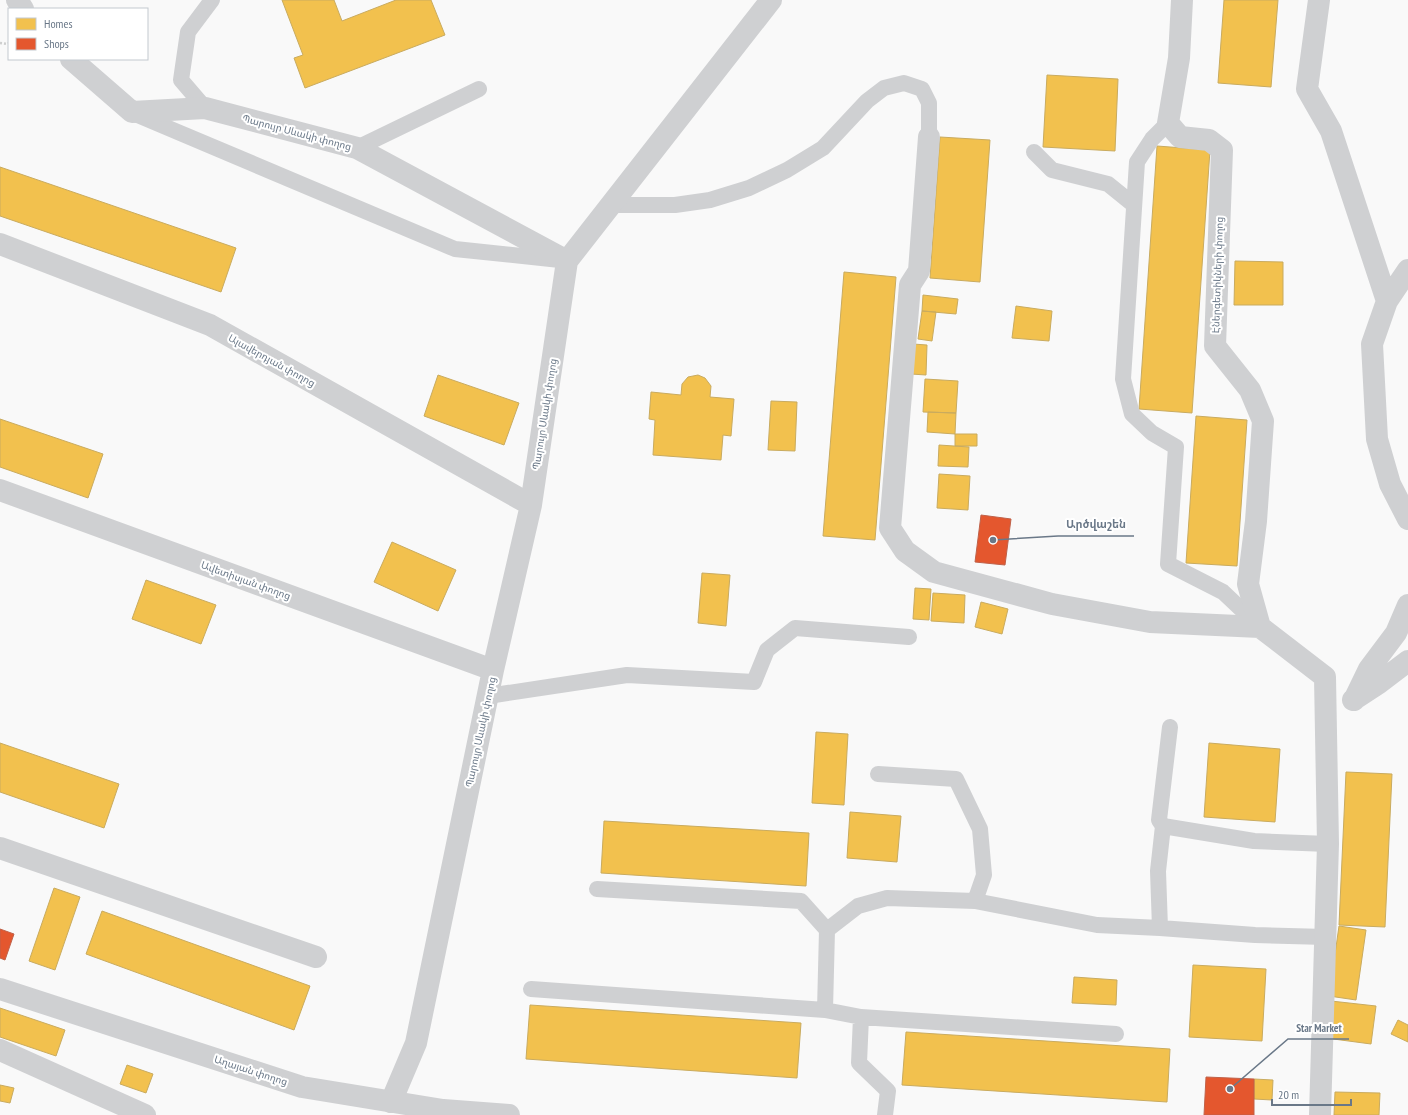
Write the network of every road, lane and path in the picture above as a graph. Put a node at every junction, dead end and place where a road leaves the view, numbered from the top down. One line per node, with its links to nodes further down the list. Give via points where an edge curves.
1 (212, 0): 7 (lane, via 188,32 182,80)
2 (771, 0): 13 (street)
3 (1182, 0): 9 (street, via 1179,58)
4 (1319, 0): 18 (street, via 1307,89 1331,131)
5 (72, 60): 8 (street)
6 (479, 89): 11 (lane)
7 (205, 108): 8 (street, Պարույր Սևակի փողոց); 11 (street, Պարույր Սևակի փողոց)
8 (132, 112): 16 (lane, via 455,249)
9 (1168, 123): 14 (lane, via 1152,139 1137,162); 23 (street, Էներգետիկների փողոց, via 1180,137 1209,140 1222,150 1215,346 1250,390 1263,421 1256,520 1248,584)
10 (929, 136): 13 (lane, via 930,103 922,89 904,83 884,88 867,101 823,148 787,170 749,188 710,200 675,205); 23 (street, via 919,271 910,285 890,528 905,551 934,572 1052,604 1150,622)
11 (356, 148): 16 (street, Պարույր Սևակի փողոց)
12 (1034, 152): 14 (lane, via 1052,170 1108,184)
13 (612, 205): 16 (street)
14 (1134, 205): 23 (lane, via 1123,379 1132,414 1152,433 1176,447 1168,564 1223,592)
15 (0, 244): 20 (street, Ալավերդյան փողոց, via 210,325)
16 (567, 261): 20 (street, Պարույր Սևակի փողոց)
17 (1408, 270): 18 (street)
18 (1387, 301): 21 (street, via 1372,344 1377,439 1390,484)
19 (0, 490): 26 (street, Ավետիսյան փողոց)
20 (531, 505): 26 (street, Պարույր Սևակի փողոց)
21 (1408, 519)
22 (1408, 605): 28 (street, via 1396,633 1369,669)
23 (1260, 627): 29 (street, via 1325,677)
24 (909, 637): 27 (lane, via 795,628 767,650 754,682 627,676)
25 (1408, 661): 28 (street)
26 (493, 670): 27 (street, Պարույր Սևակի փողոց)
27 (488, 696): 47 (street, Պարույր Սևակի փողոց, via 416,1043)
28 (1354, 700): 29 (street)
29 (1325, 707): 33 (street)
30 (1170, 727): 32 (lane, via 1159,820)
31 (878, 774): 36 (lane, via 956,780 980,830 984,875)
32 (1163, 826): 33 (lane, via 1254,841); 37 (lane, via 1158,871)
33 (1328, 844): 39 (street)
34 (0, 848): 40 (street)
35 (597, 889): 38 (lane, via 801,902)
36 (976, 901): 37 (lane, via 1097,925); 38 (lane, via 887,898 858,906)
37 (1160, 928): 39 (lane)
38 (827, 930): 43 (lane)
39 (1326, 937): 51 (street)
40 (316, 957)
41 (0, 989): 47 (street, Աղայան փողոց, via 302,1087)
42 (531, 989): 43 (lane)
43 (825, 1010): 44 (lane)
44 (861, 1017): 45 (lane); 50 (lane, via 859,1063 888,1091)
45 (1116, 1034)
46 (0, 1050): 48 (street)
47 (391, 1102): 49 (street, Աղայան փողոց, via 443,1110)
48 (145, 1115)
49 (509, 1115)
50 (885, 1115)
51 (1320, 1115)

